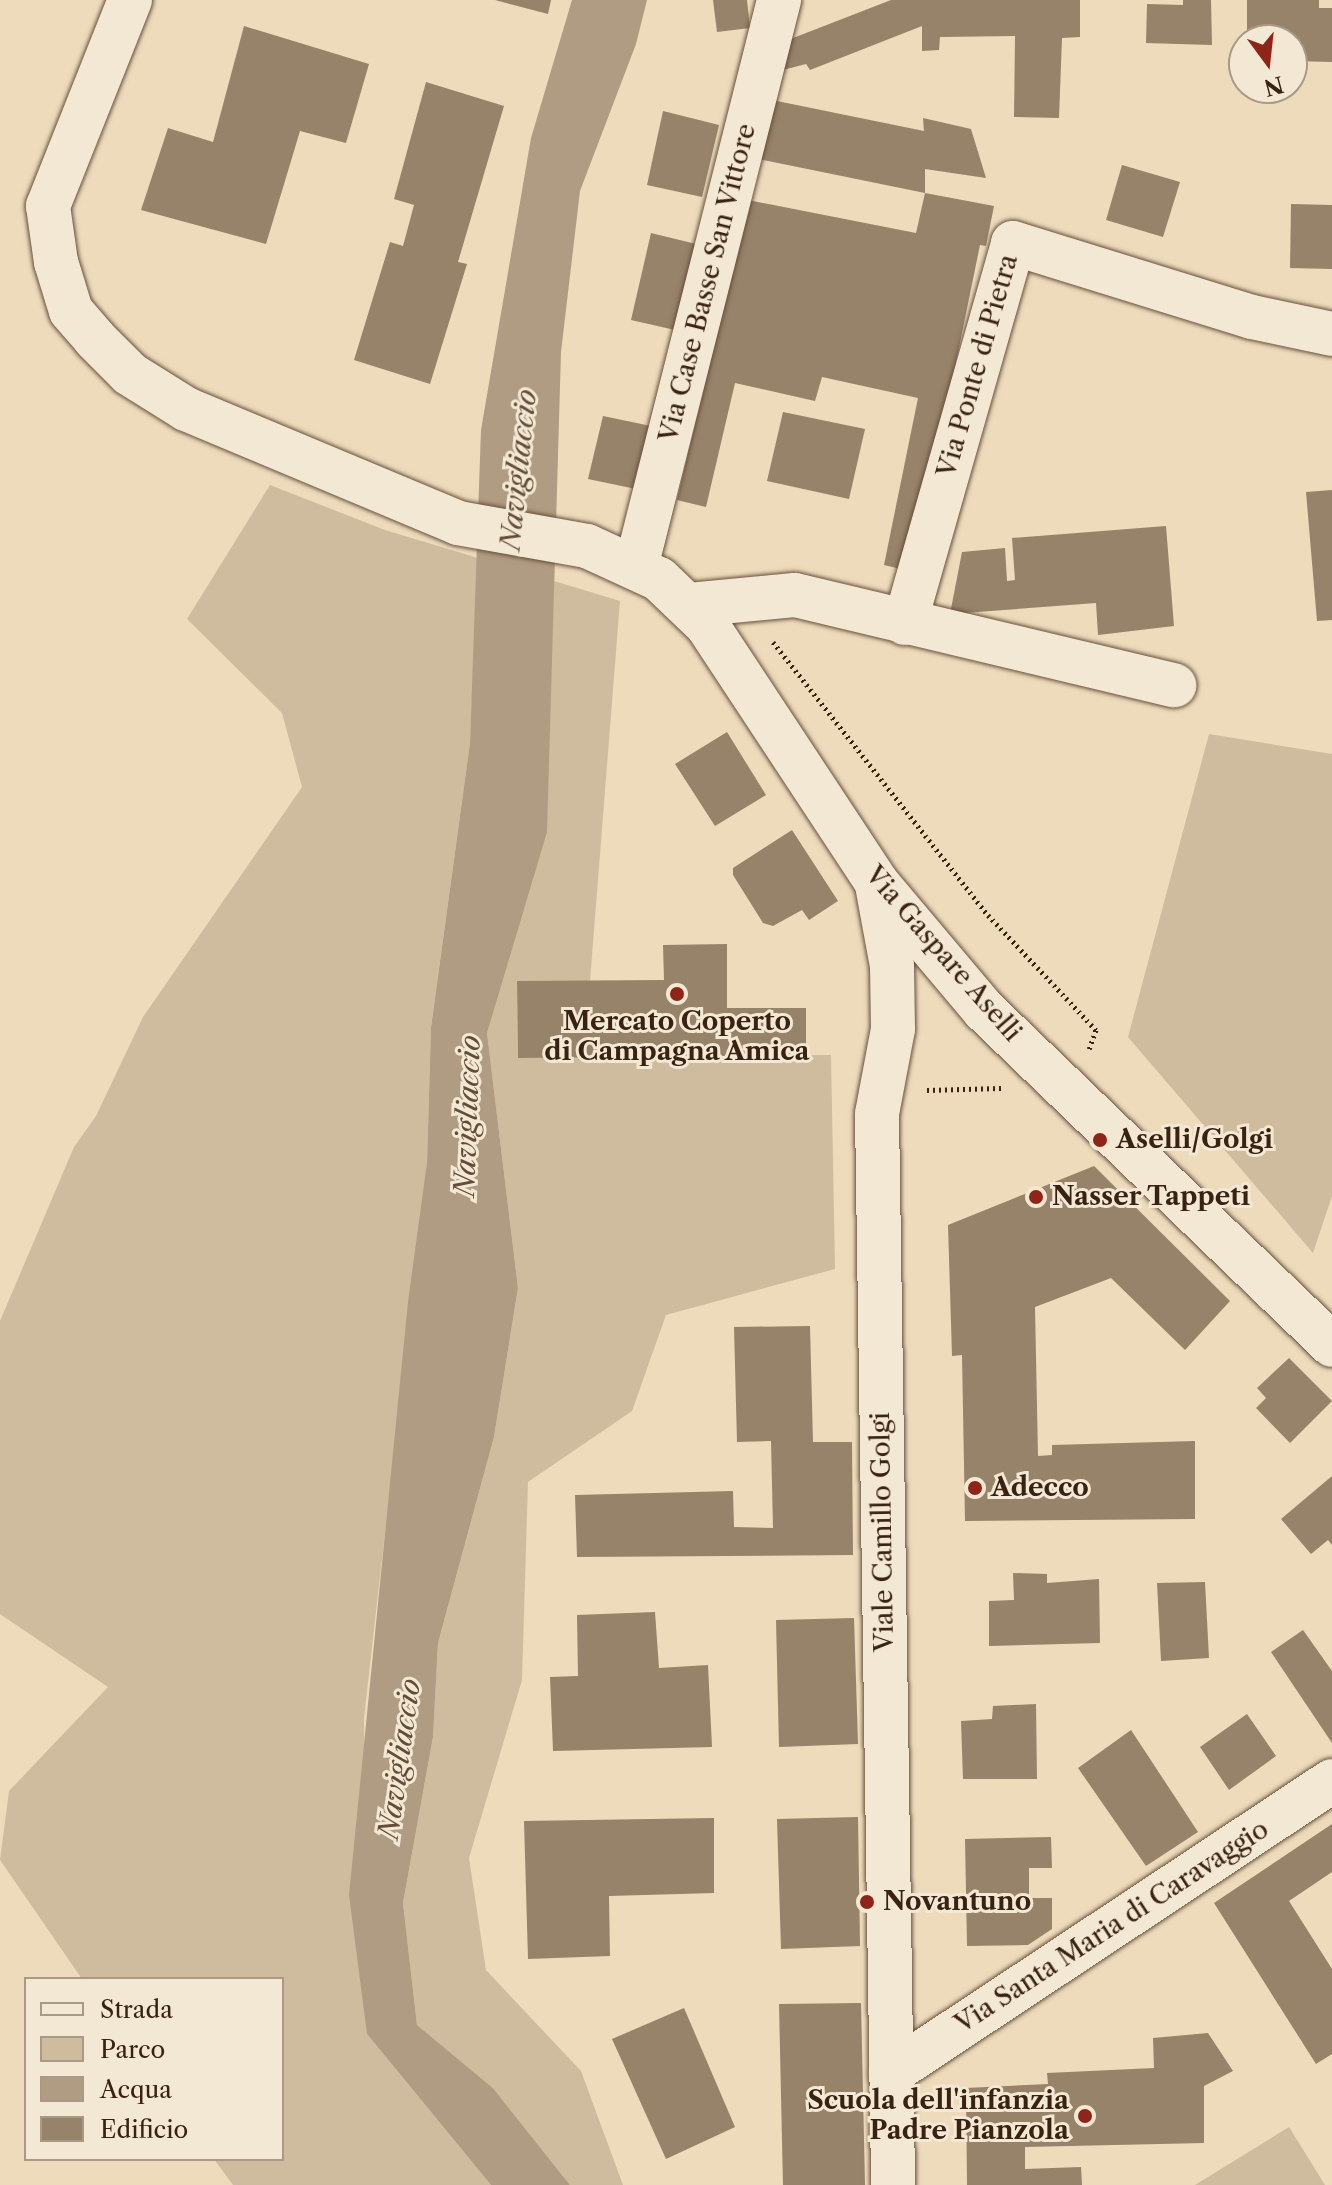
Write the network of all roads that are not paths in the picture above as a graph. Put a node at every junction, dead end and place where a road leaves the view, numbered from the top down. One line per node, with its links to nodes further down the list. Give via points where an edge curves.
1 (130, 0): 4 (street, Via Gaspare Aselli, via 48,206 56,262 71,311 130,374 186,409 458,523 587,546)
2 (779, 0): 4 (street, Via Case Basse San Vittore)
3 (1332, 334): 6 (street, Via Ponte di Pietra, via 1252,317 1013,243)
4 (636, 567): 5 (street, Via Gaspare Aselli)
5 (689, 605): 6 (street, via 795,595); 8 (street, Via Gaspare Aselli)
6 (905, 623): 7 (street)
7 (1174, 685)
8 (877, 883): 9 (street, Via Gaspare Aselli, via 984,1010); 11 (street, Viale Camillo Golgi, via 892,966 893,1029 877,1114)
9 (1332, 1345)
10 (1332, 1781): 11 (street, Via Santa Maria di Caravaggio)
11 (891, 2073): 12 (street, Viale Camillo Golgi)
12 (893, 2185)

